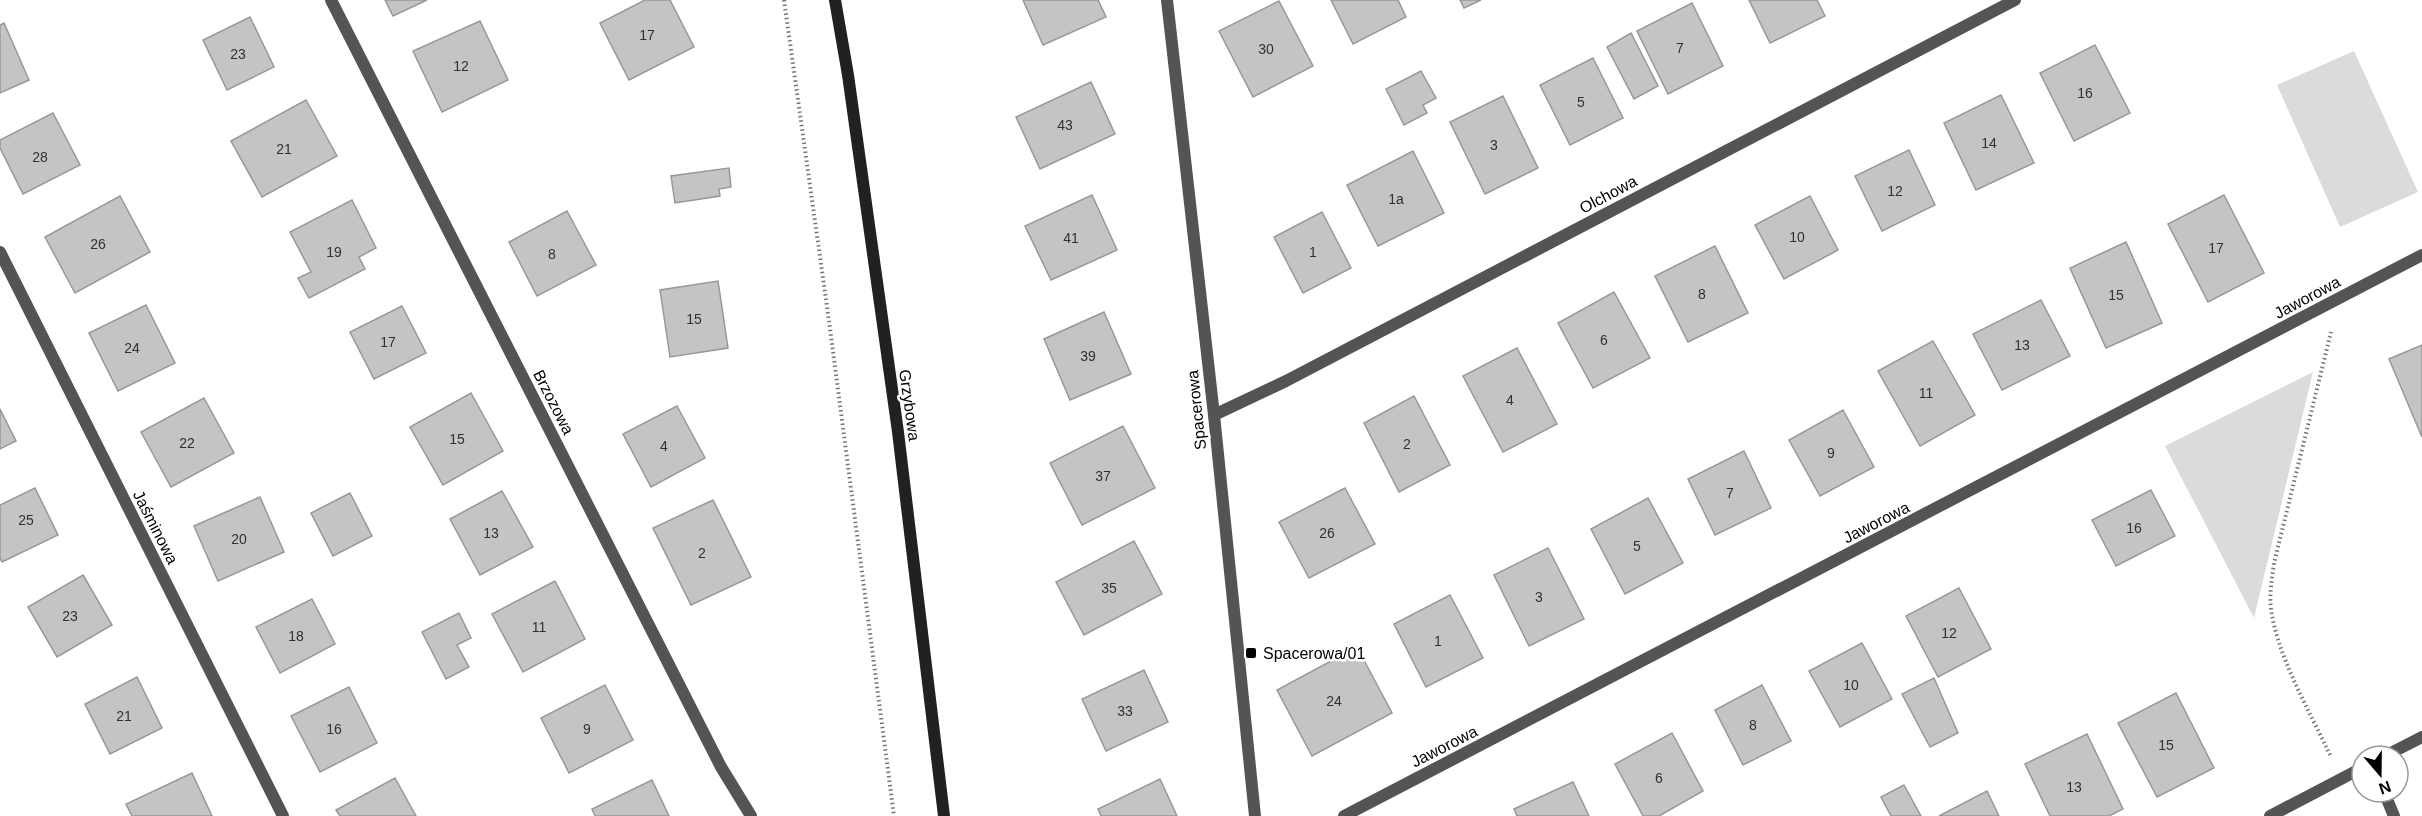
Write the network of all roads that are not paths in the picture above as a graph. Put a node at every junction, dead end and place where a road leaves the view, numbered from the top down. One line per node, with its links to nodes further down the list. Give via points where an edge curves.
1 (331, 0): 12 (street, Brzozowa, via 721,767)
2 (835, 0): 13 (main road, Grzybowa, via 849,75 898,432)
3 (1167, 0): 7 (street, Spacerowa)
4 (2015, 0): 7 (street, Olchowa)
5 (0, 252): 11 (street, Jaśminowa)
6 (2422, 255): 15 (street, Jaworowa)
7 (1214, 415): 14 (street, Spacerowa)
8 (2422, 737): 9 (street)
9 (2408, 744)
10 (2350, 775): 16 (street)
11 (284, 816)
12 (751, 816)
13 (944, 816)
14 (1255, 816)
15 (1344, 816)
16 (2270, 816)

